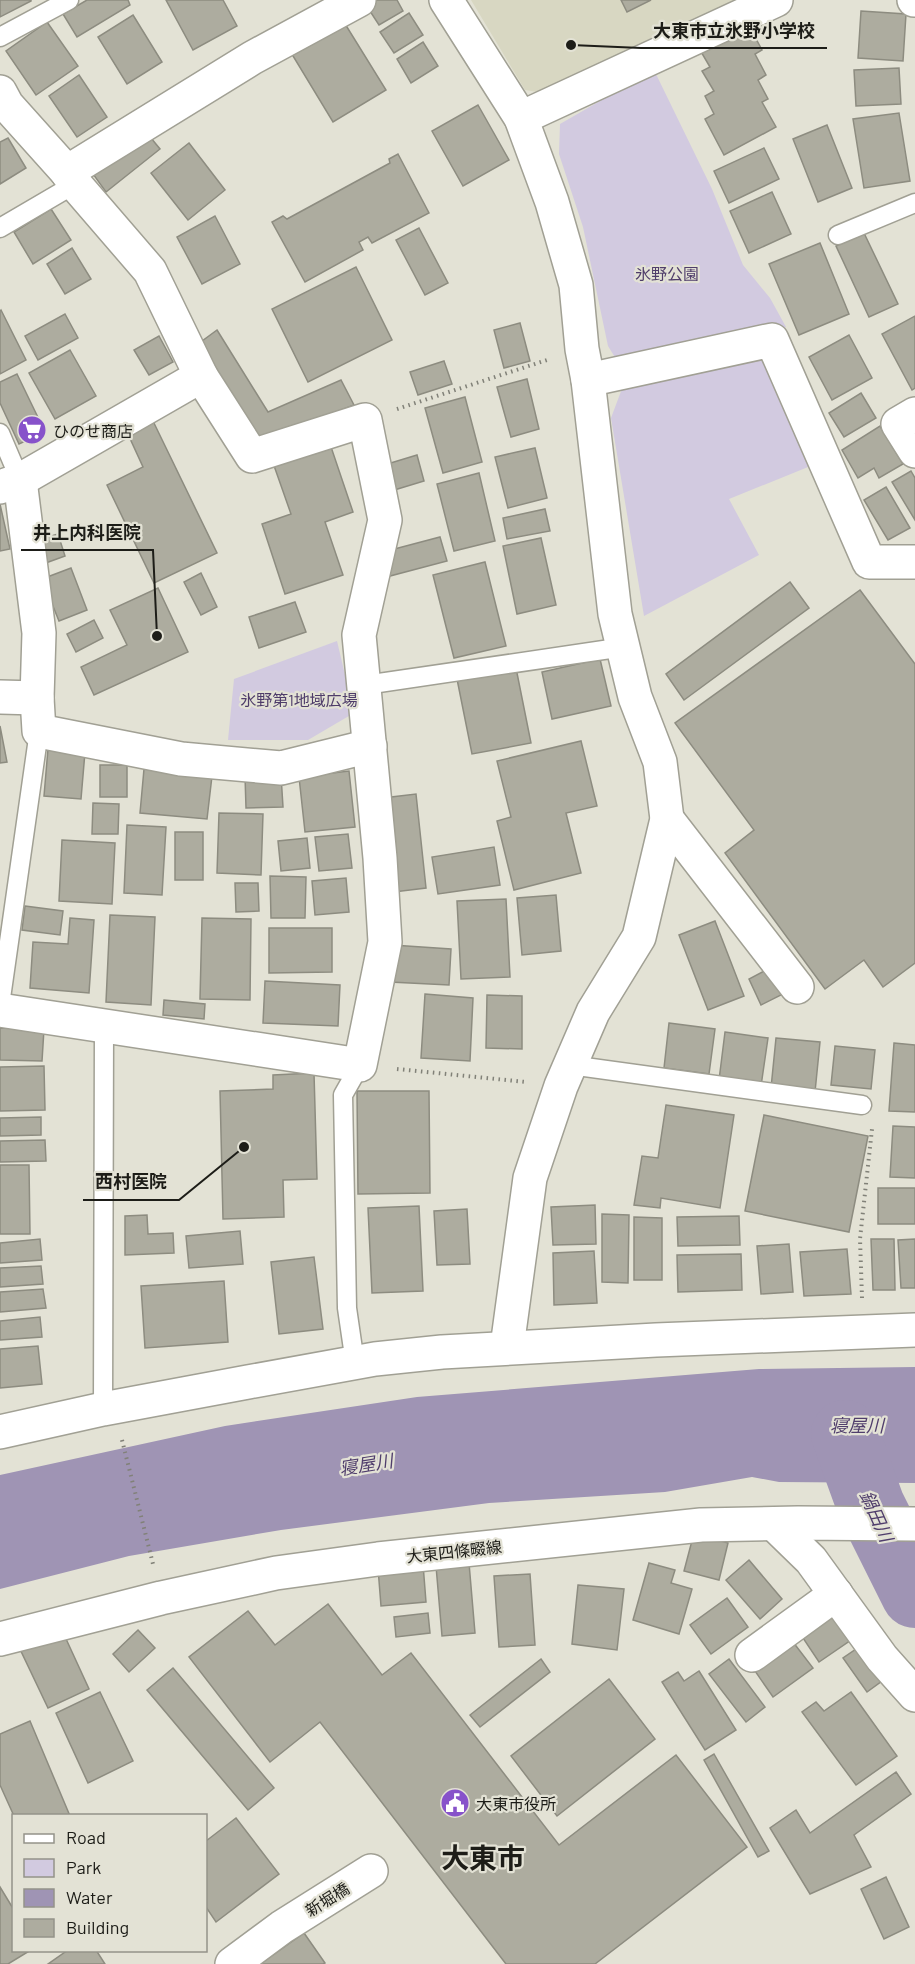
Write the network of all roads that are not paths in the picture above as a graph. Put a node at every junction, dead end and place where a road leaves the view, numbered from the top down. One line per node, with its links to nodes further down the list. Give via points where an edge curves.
1 (69, 0): 5 (lane)
2 (359, 0): 8 (street, via 252,58)
3 (446, 0): 7 (street)
4 (776, 0): 7 (street)
5 (0, 37)
6 (0, 92): 8 (street)
7 (521, 118): 12 (street, via 552,202 576,285)
8 (71, 178): 10 (lane); 13 (street, via 150,271)
9 (915, 203): 11 (lane)
10 (0, 228)
11 (838, 235)
12 (585, 364): 18 (street, via 772,340 869,562); 19 (street, via 615,614)
13 (201, 376): 17 (street); 20 (street, via 252,456 365,420 385,520 359,635)
14 (915, 414): 16 (street, via 898,424)
15 (0, 433): 17 (lane)
16 (915, 452)
17 (10, 483): 22 (street, via 39,633)
18 (915, 562)
19 (624, 647): 20 (lane); 25 (street, via 635,697 660,762)
20 (365, 685): 24 (street)
21 (0, 697): 22 (street)
22 (37, 698): 23 (street)
23 (39, 731): 24 (street, via 181,759 281,768); 27 (lane)
24 (370, 746): 30 (street, via 385,942)
25 (667, 819): 26 (street); 31 (street, via 639,938 593,1012)
26 (797, 987)
27 (0, 1005)
28 (0, 1010): 29 (street)
29 (104, 1028): 30 (street); 36 (lane)
30 (360, 1065): 35 (lane, via 344,1095 347,1308)
31 (570, 1065): 32 (lane); 34 (street, via 530,1178)
32 (862, 1105)
33 (915, 1330): 34 (street)
34 (507, 1347): 35 (street)
35 (355, 1363): 36 (street)
36 (112, 1420): 37 (street)
37 (0, 1432)
38 (786, 1523): 39 (street, 大東四條畷線); 40 (street); 41 (street, 大東四條畷線, via 701,1525 587,1535 276,1573)
39 (915, 1524)
40 (836, 1593): 42 (street); 43 (street, via 882,1658)
41 (0, 1639)
42 (752, 1655)
43 (915, 1695)
44 (371, 1871): 45 (street, 新堀橋)
45 (232, 1964)

